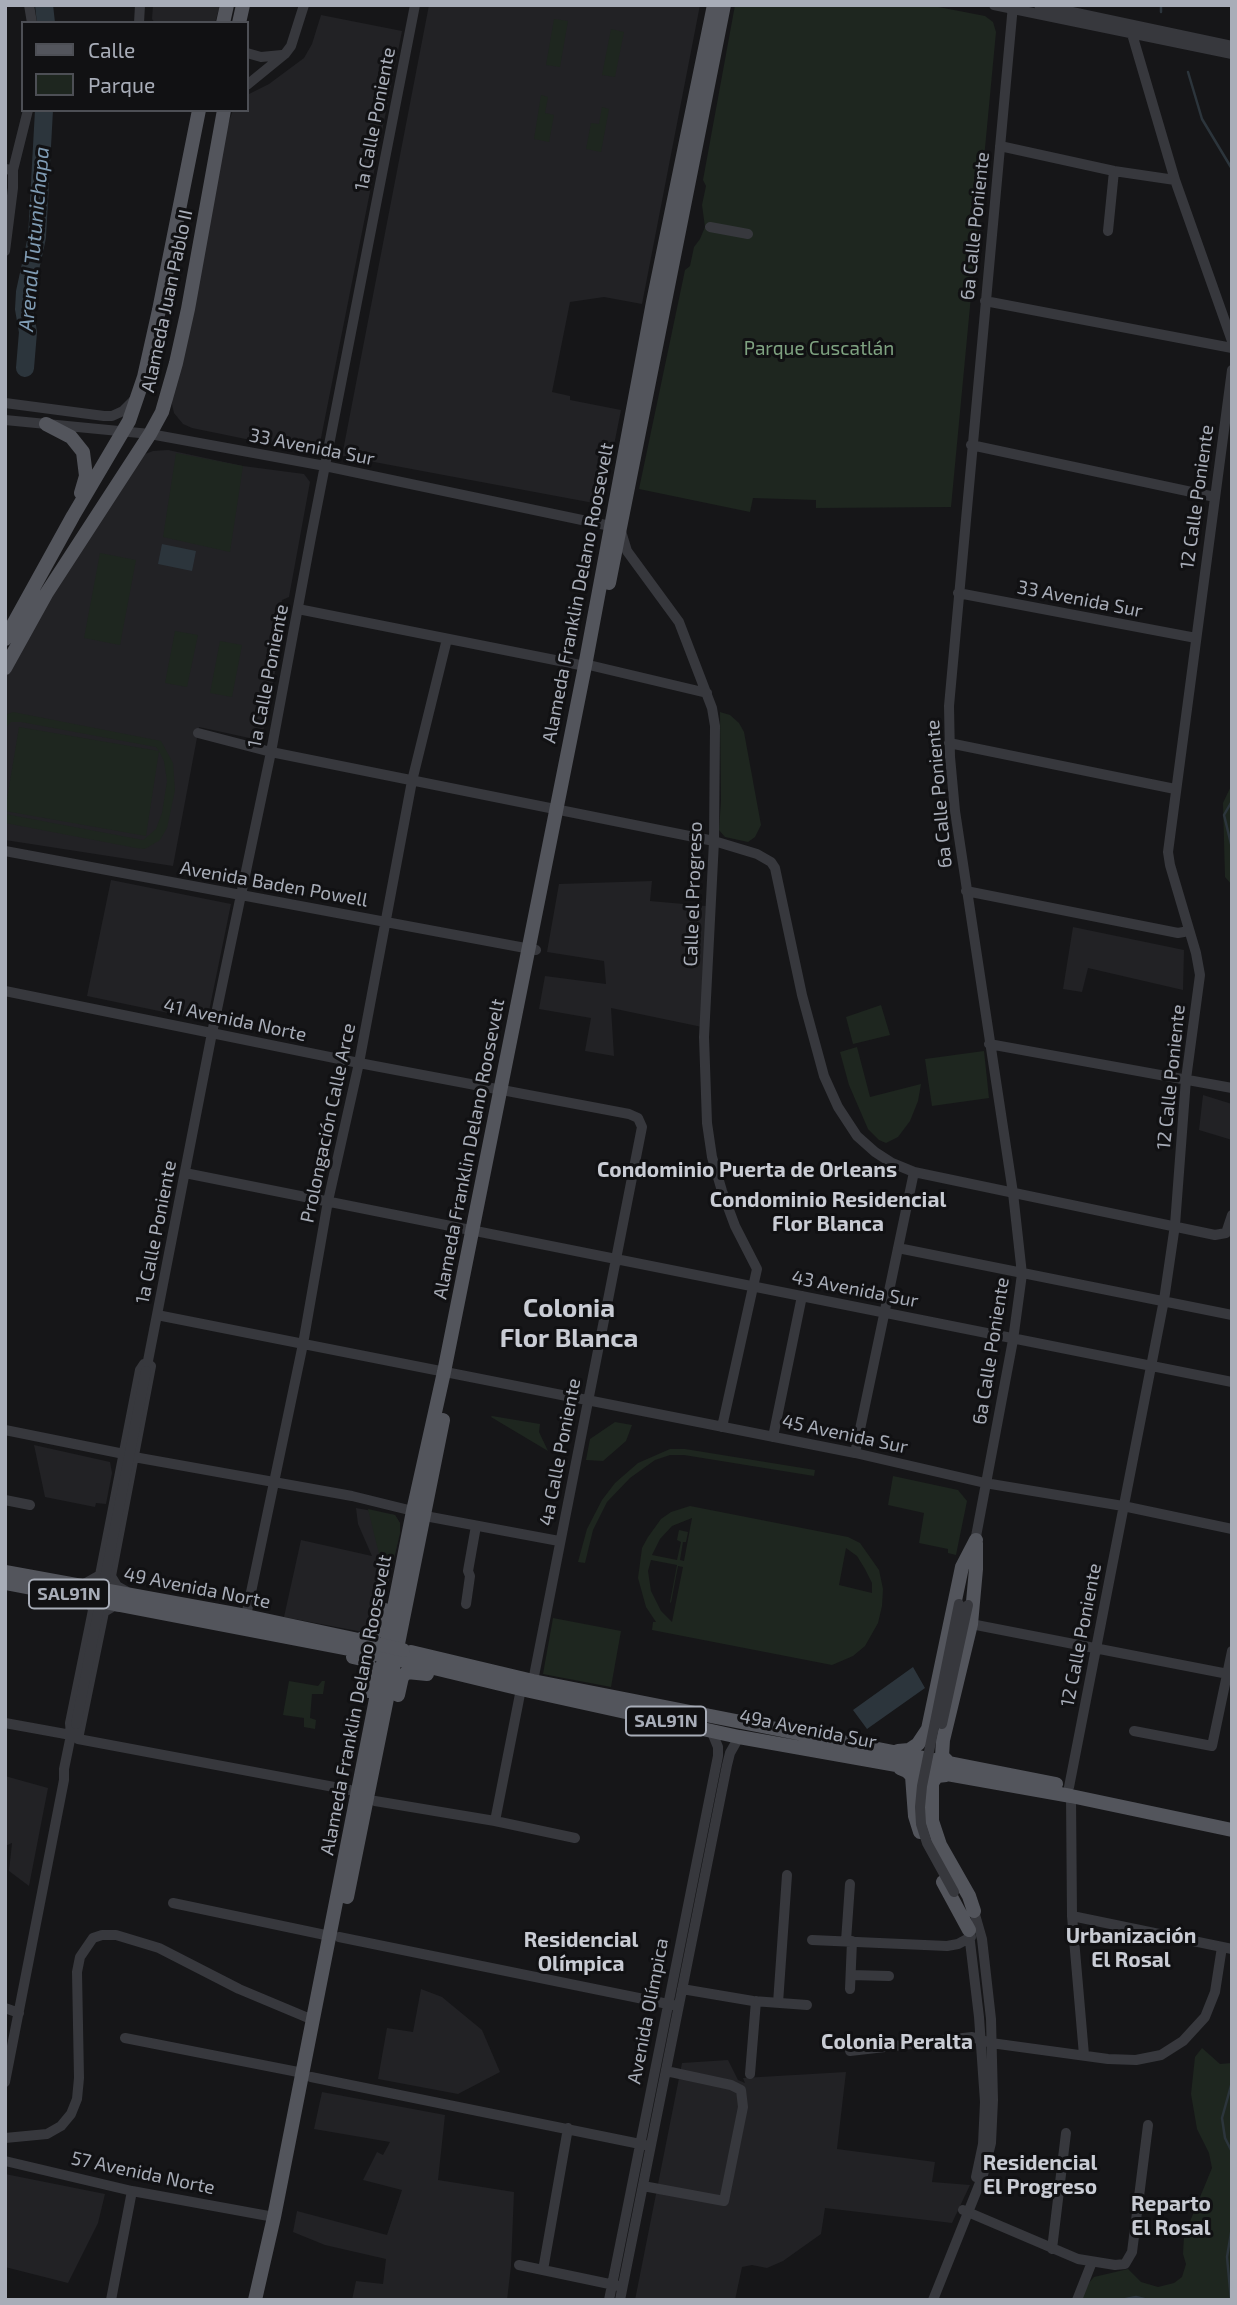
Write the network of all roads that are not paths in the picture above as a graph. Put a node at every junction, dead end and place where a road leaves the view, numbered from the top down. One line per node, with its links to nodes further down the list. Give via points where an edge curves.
1 (304, 5): 11 (street)
2 (415, 5): 38 (street, 1a Calle Poniente)
3 (714, 5): 41 (main road, Alameda Franklin Delano Roosevelt)
4 (724, 5): 41 (main road, Alameda Franklin Delano Roosevelt)
5 (994, 5): 7 (street)
6 (1039, 5): 9 (street)
7 (1013, 7): 8 (street); 19 (street, 6a Calle Poniente)
8 (1132, 34): 12 (street); 22 (street)
9 (1232, 46)
10 (248, 53): 11 (street, via 261,58)
11 (285, 54): 13 (street)
12 (1232, 54)
13 (248, 84)
14 (27, 112): 20 (street)
15 (200, 112): 31 (main road, Alameda Juan Pablo II)
16 (205, 112): 35 (main road, via 155,355 140,409)
17 (217, 112): 36 (main road, via 192,258)
18 (224, 112): 36 (main road, Alameda Juan Pablo II, via 176,363 162,412)
19 (1000, 146): 21 (street); 27 (street, 6a Calle Poniente)
20 (9, 169): 26 (street, via 13,188)
21 (1114, 171): 22 (street); 24 (street)
22 (1175, 180): 28 (street)
23 (710, 227): 25 (street)
24 (1108, 231)
25 (748, 234)
26 (5, 251)
27 (985, 301): 29 (street); 37 (street, 6a Calle Poniente)
28 (1232, 341)
29 (1232, 348)
30 (1232, 370): 39 (street, 12 Calle Poniente)
31 (138, 396): 32 (street, via 113,416); 35 (main road, Alameda Juan Pablo II)
32 (5, 403)
33 (5, 420): 34 (street, 33 Avenida Sur)
34 (46, 424): 35 (street, 33 Avenida Sur); 40 (main road, via 71,437 85,458 86,476)
35 (127, 427): 36 (street, 33 Avenida Sur); 40 (main road, Alameda Juan Pablo II)
36 (150, 434): 38 (street, 33 Avenida Sur); 48 (main road, Alameda Juan Pablo II, via 46,594)
37 (971, 445): 39 (street); 42 (street, 6a Calle Poniente)
38 (325, 466): 41 (street, 33 Avenida Sur); 43 (street, 1a Calle Poniente)
39 (1215, 497): 44 (street, 12 Calle Poniente)
40 (73, 516): 45 (main road, Alameda Juan Pablo II)
41 (615, 527): 47 (main road, Alameda Franklin Delano Roosevelt); 49 (street, Calle el Progreso, via 627,551 680,622)
42 (958, 593): 44 (street, 33 Avenida Sur); 51 (street, 6a Calle Poniente, via 949,681)
43 (298, 609): 46 (street); 52 (street, 1a Calle Poniente)
44 (1196, 638): 54 (street, 12 Calle Poniente)
45 (5, 639)
46 (447, 639): 47 (street); 53 (street, Prolongación Calle Arce)
47 (589, 666): 49 (street); 55 (main road, Alameda Franklin Delano Roosevelt)
48 (5, 668)
49 (707, 693): 56 (street, Calle el Progreso, via 715,726)
50 (198, 733): 52 (street)
51 (949, 743): 54 (street); 58 (street, 6a Calle Poniente)
52 (271, 752): 53 (street); 59 (street, 1a Calle Poniente)
53 (412, 781): 55 (street); 60 (street, Prolongación Calle Arce)
54 (1175, 789): 61 (street, 12 Calle Poniente, via 1168,852)
55 (560, 809): 56 (street); 62 (main road, Alameda Franklin Delano Roosevelt)
56 (713, 841): 71 (street, via 757,854 775,868 824,1076 838,1107 864,1141 891,1163); 81 (street, Calle el Progreso, via 704,1037 708,1123 722,1191 757,1269)
57 (5, 851): 59 (street, Avenida Baden Powell)
58 (966, 891): 61 (street, via 1178,933); 65 (street, 6a Calle Poniente)
59 (242, 895): 60 (street, Avenida Baden Powell); 64 (street, 1a Calle Poniente)
60 (386, 922): 62 (street, Avenida Baden Powell); 66 (street, Prolongación Calle Arce)
61 (1189, 931): 67 (street, 12 Calle Poniente, via 1200,975)
62 (532, 949): 69 (main road, Alameda Franklin Delano Roosevelt)
63 (5, 991): 64 (street, 41 Avenida Norte)
64 (212, 1033): 66 (street, 41 Avenida Norte); 72 (street, 1a Calle Poniente)
65 (989, 1044): 67 (street); 73 (street, 6a Calle Poniente)
66 (359, 1063): 69 (street, 41 Avenida Norte); 74 (street, Prolongación Calle Arce)
67 (1186, 1079): 68 (street); 76 (street, 12 Calle Poniente)
68 (1232, 1088)
69 (504, 1091): 70 (street, 41 Avenida Norte); 77 (main road, Alameda Franklin Delano Roosevelt)
70 (629, 1114): 79 (street, 4a Calle Poniente, via 638,1118 642,1127)
71 (914, 1172): 73 (street); 78 (street)
72 (185, 1173): 74 (street, 43 Avenida Sur); 85 (street, 1a Calle Poniente)
73 (1013, 1193): 76 (street); 80 (street, 6a Calle Poniente)
74 (328, 1201): 77 (street, 43 Avenida Sur); 88 (street, Prolongación Calle Arce)
75 (1232, 1215): 76 (street, via 1226,1233 1215,1235)
76 (1175, 1225): 83 (street, 12 Calle Poniente)
77 (476, 1231): 79 (street, 43 Avenida Sur); 91 (main road, Alameda Franklin Delano Roosevelt)
78 (898, 1248): 80 (street); 84 (street)
79 (616, 1259): 81 (street, 43 Avenida Sur); 93 (street, 4a Calle Poniente)
80 (1021, 1274): 83 (street); 87 (street, 6a Calle Poniente)
81 (752, 1287): 82 (street, 43 Avenida Sur); 94 (street)
82 (802, 1296): 84 (street, 43 Avenida Sur); 96 (street)
83 (1164, 1300): 86 (street); 90 (street, 12 Calle Poniente)
84 (884, 1312): 87 (street, 43 Avenida Sur); 97 (street)
85 (157, 1315): 88 (street, 45 Avenida Sur); 89 (street, 1a Calle Poniente)
86 (1232, 1315)
87 (1013, 1339): 90 (street, 43 Avenida Sur); 100 (street, 6a Calle Poniente)
88 (303, 1343): 91 (street, 45 Avenida Sur); 99 (street, Prolongación Calle Arce)
89 (151, 1352): 98 (street, 1a Calle Poniente, via 151,1373); 129 (street, 1a Calle Poniente, bridge)
90 (1151, 1365): 92 (street, 43 Avenida Sur); 103 (street, 12 Calle Poniente)
91 (448, 1373): 93 (street, 45 Avenida Sur); 104 (main road, Alameda Franklin Delano Roosevelt)
92 (1232, 1382)
93 (588, 1401): 94 (street, 45 Avenida Sur); 108 (street, 4a Calle Poniente)
94 (722, 1427): 96 (street, 45 Avenida Sur)
95 (5, 1430): 98 (street)
96 (773, 1437): 97 (street, 45 Avenida Sur)
97 (855, 1453): 100 (street, 45 Avenida Sur)
98 (129, 1456): 99 (street); 110 (street, 1a Calle Poniente)
99 (275, 1482): 104 (street); 116 (street, Prolongación Calle Arce)
100 (985, 1483): 103 (street, 45 Avenida Sur); 107 (street, 6a Calle Poniente)
101 (5, 1500): 102 (street)
102 (30, 1505)
103 (1123, 1506): 106 (street, 45 Avenida Sur); 120 (street, 12 Calle Poniente)
104 (419, 1514): 105 (street); 118 (main road, via 401,1536 382,1624 375,1634); 123 (main road, via 427,1541 410,1642 464,1658); 142 (main road, Alameda Franklin Delano Roosevelt); 145 (main road, Alameda Franklin Delano Roosevelt)
105 (475, 1526): 108 (street); 114 (street)
106 (1232, 1529)
107 (976, 1539): 117 (main road); 131 (main road, via 962,1567); 148 (street, 6a Calle Poniente, bridge, via 921,1798 921,1824 934,1858)
108 (559, 1541): 125 (street, 4a Calle Poniente)
109 (5, 1572): 112 (main road, 49 Avenida Norte / SAL91N)
110 (106, 1575): 112 (street); 113 (street)
111 (5, 1583): 112 (main road, 49 Avenida Norte / SAL91N)
112 (81, 1591): 113 (main road, 49 Avenida Norte / SAL91N); 115 (street)
113 (134, 1601): 115 (street); 116 (main road, 49 Avenida Norte / SAL91N); 119 (main road, 49 Avenida Norte / SAL91N)
114 (466, 1604)
115 (98, 1611): 129 (street, 1a Calle Poniente, via 70,1723)
116 (246, 1616): 118 (main road, 49 Avenida Norte / SAL91N)
117 (971, 1624): 120 (street); 132 (main road)
118 (356, 1641): 121 (main road, 49 Avenida Norte / SAL91N)
119 (314, 1642): 121 (main road, 49 Avenida Norte / SAL91N); 136 (main road, via 324,1651 366,1660 372,1671)
120 (1097, 1647): 124 (street); 138 (street, 12 Calle Poniente)
121 (381, 1650): 123 (main road, 49a Avenida Sur / SAL91N)
122 (1232, 1651): 124 (street)
123 (470, 1671): 125 (main road, 49a Avenida Sur / SAL91N); 139 (main road, via 457,1681 414,1671 404,1674)
124 (1228, 1674): 128 (street, via 1212,1746)
125 (527, 1685): 127 (main road, 49a Avenida Sur / SAL91N); 133 (main road, 49a Avenida Sur / SAL91N); 140 (street, 4a Calle Poniente)
126 (5, 1723): 129 (street)
127 (711, 1731): 130 (main road, 49a Avenida Sur / SAL91N); 163 (street, Avenida Olímpica, via 719,1756)
128 (1134, 1731)
129 (74, 1737): 136 (street); 166 (street, 1a Calle Poniente)
130 (739, 1737): 133 (main road, 49a Avenida Sur / SAL91N); 159 (street, Avenida Olímpica, via 728,1759)
131 (923, 1740): 132 (main road, via 935,1747); 133 (main road)
132 (943, 1740): 134 (main road, via 942,1756)
133 (888, 1758): 134 (main road, 49a Avenida Sur / SAL91N); 135 (main road, via 912,1776)
134 (952, 1769): 137 (main road, via 937,1776); 138 (main road, 49a Avenida Sur / SAL91N)
135 (913, 1785): 137 (main road, via 922,1782); 152 (main road, via 915,1816 925,1846)
136 (350, 1790): 145 (main road)
137 (931, 1791): 150 (main road, via 936,1837)
138 (1070, 1792): 141 (main road, 49a Avenida Sur / SAL91N); 143 (main road, 49a Avenida Sur / SAL91N); 151 (street, 12 Calle Poniente)
139 (375, 1801): 140 (street); 142 (main road)
140 (495, 1821): 144 (street)
141 (1232, 1822)
142 (362, 1827): 153 (main road, Alameda Franklin Delano Roosevelt)
143 (1232, 1830)
144 (575, 1838)
145 (346, 1851): 153 (main road, Alameda Franklin Delano Roosevelt)
146 (787, 1875): 162 (street)
147 (850, 1885): 155 (street)
148 (957, 1891): 150 (street); 152 (street)
149 (173, 1903): 153 (street)
150 (974, 1911): 169 (street, via 986,1960)
151 (1072, 1916): 156 (street); 171 (street, 12 Calle Poniente)
152 (970, 1934): 155 (street, via 947,1946); 169 (street)
153 (335, 1936): 163 (street); 167 (main road, Alameda Franklin Delano Roosevelt); 174 (main road, Alameda Franklin Delano Roosevelt)
154 (812, 1940): 155 (street)
155 (849, 1941): 157 (street)
156 (1227, 1948): 171 (street, via 1205,2017 1183,2041 1161,2055 1136,2060)
157 (851, 1975): 158 (street); 160 (street)
158 (889, 1976)
159 (682, 1989): 161 (street); 163 (street, Avenida Olímpica)
160 (850, 1989)
161 (756, 2001): 162 (street); 173 (street)
162 (778, 2003): 164 (street)
163 (673, 2005): 172 (street, Avenida Olímpica); 180 (street, Avenida Olímpica)
164 (807, 2005)
165 (5, 2008): 166 (street)
166 (19, 2013): 175 (street, 1a Calle Poniente)
167 (313, 2020): 174 (main road, Alameda Franklin Delano Roosevelt); 179 (street, via 159,1948 116,1935 93,1938 80,1957 77,1972 79,2078 71,2114 47,2134)
168 (125, 2038): 174 (street)
169 (986, 2042): 170 (street, via 972,2037); 171 (street); 184 (street, via 983,2144)
170 (850, 2051)
171 (1084, 2056)
172 (666, 2071): 180 (street, Avenida Olímpica); 182 (street, via 732,2085 741,2090 743,2107 724,2201)
173 (750, 2074)
174 (307, 2075): 177 (street); 185 (main road, Alameda Franklin Delano Roosevelt); 193 (main road, Alameda Franklin Delano Roosevelt)
175 (5, 2082)
176 (1148, 2125): 187 (street, via 1131,2257 1121,2265)
177 (568, 2128): 180 (street); 189 (street)
178 (1066, 2133): 186 (street)
179 (5, 2138)
180 (645, 2145): 182 (street, Avenida Olímpica); 190 (street, Avenida Olímpica)
181 (5, 2161): 183 (street, 57 Avenida Norte)
182 (643, 2186): 190 (street, Avenida Olímpica)
183 (132, 2191): 185 (street, 57 Avenida Norte); 191 (street)
184 (966, 2211): 186 (street); 196 (street); 197 (street)
185 (274, 2217): 192 (main road, Alameda Franklin Delano Roosevelt)
186 (1052, 2249): 187 (street)
187 (1092, 2262): 198 (street)
188 (519, 2265): 189 (street)
189 (544, 2270): 190 (street)
190 (617, 2285): 194 (street, Avenida Olímpica); 195 (street, Avenida Olímpica)
191 (111, 2300)
192 (255, 2300)
193 (265, 2300)
194 (609, 2300)
195 (620, 2300)
196 (927, 2300)
197 (933, 2300)
198 (1076, 2300)

